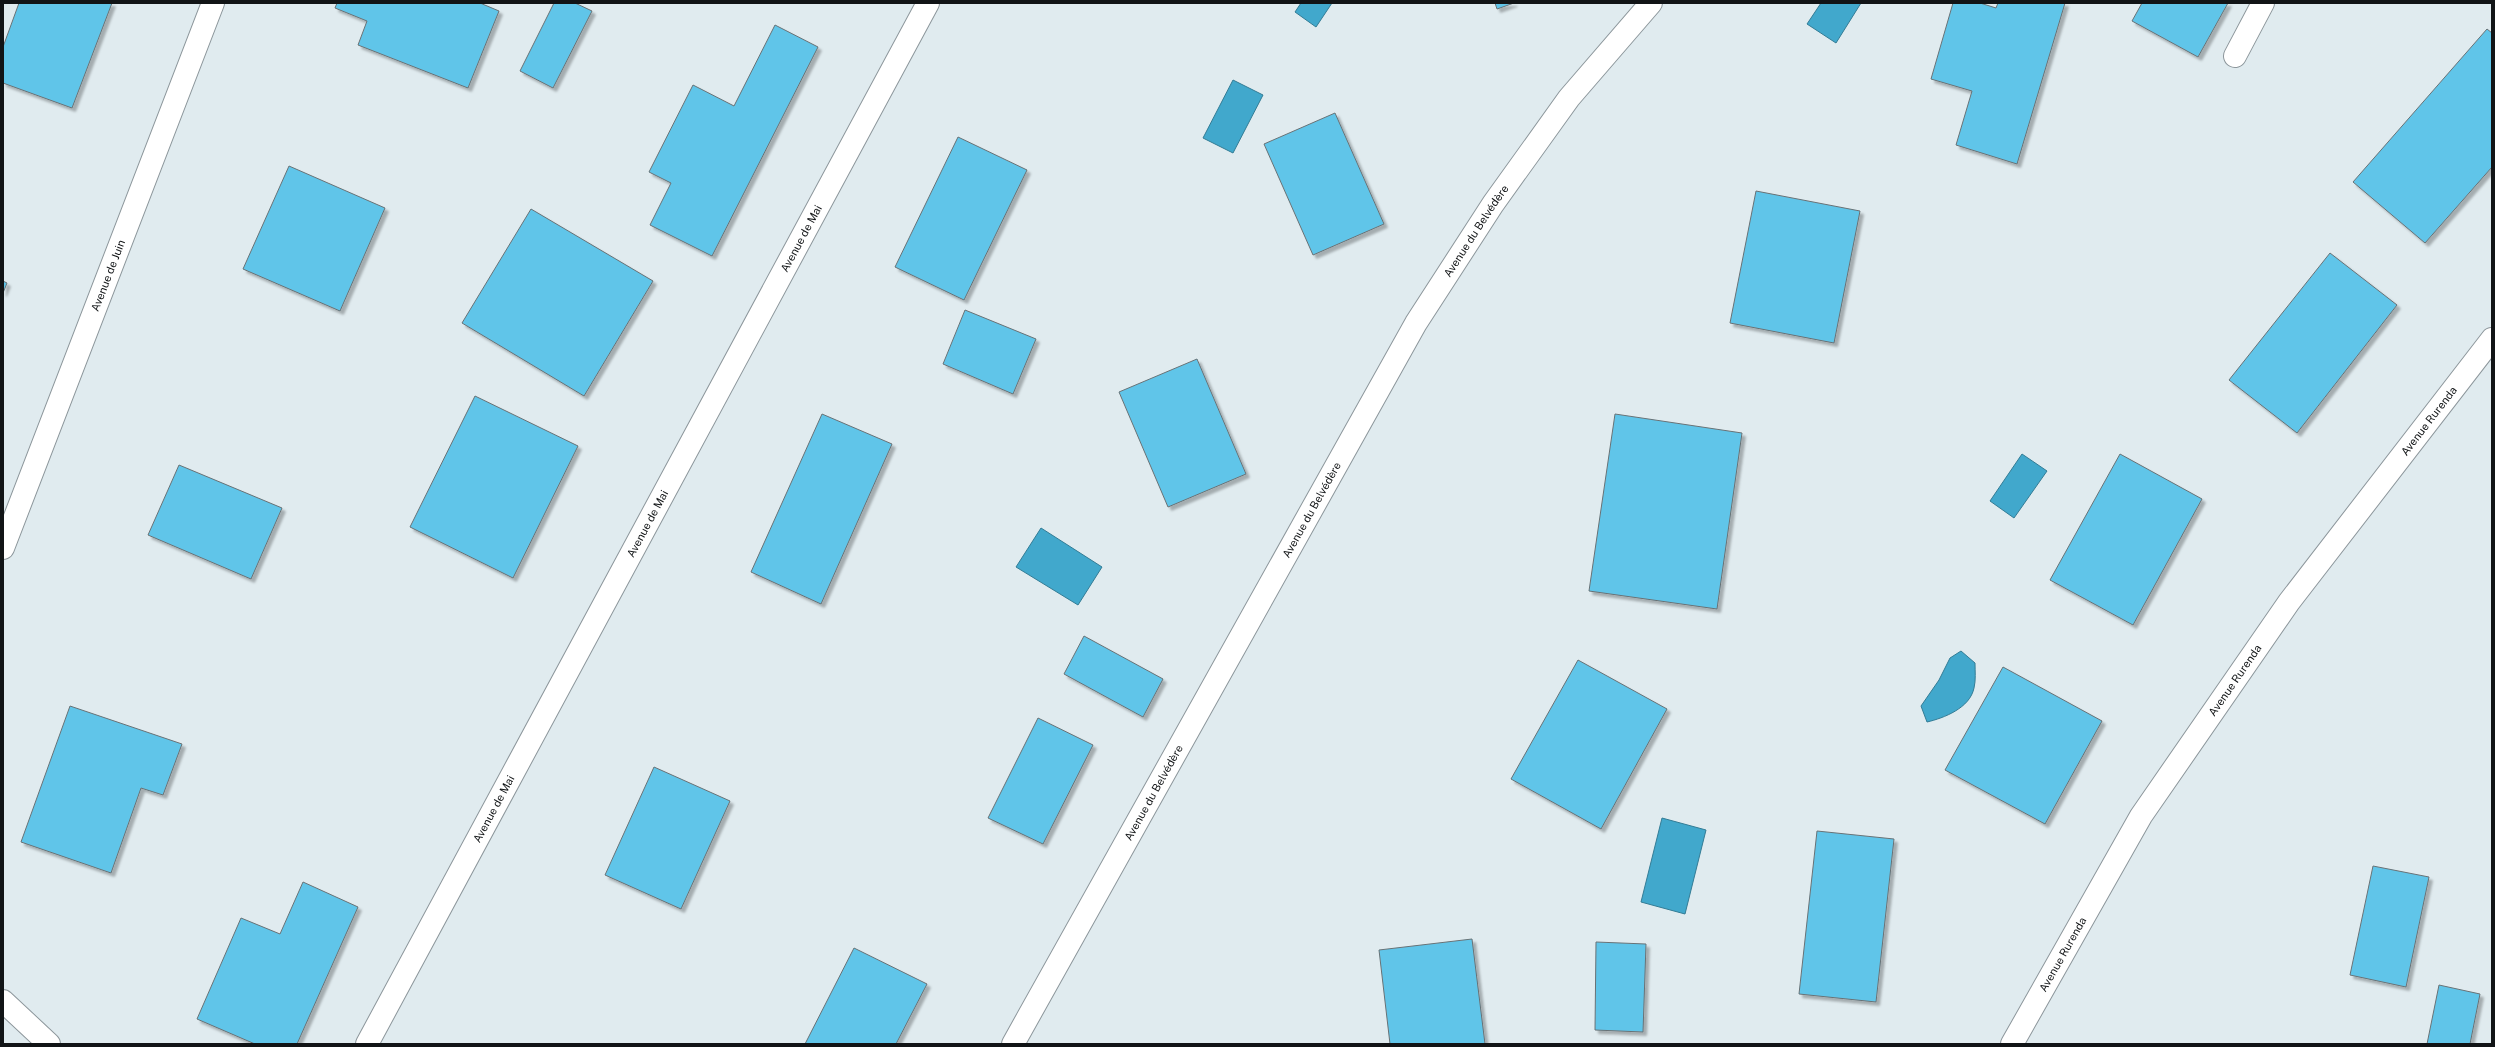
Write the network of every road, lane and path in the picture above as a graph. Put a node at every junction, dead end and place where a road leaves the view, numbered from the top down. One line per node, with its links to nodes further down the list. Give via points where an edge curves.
1 (213, 3): 7 (street, Avenue de Juin)
2 (928, 3): 10 (street, Avenue de Mai)
3 (1651, 3): 11 (street, Avenue du Belvédère, via 1569,98 1493,204 1416,323)
4 (2263, 3): 5 (street)
5 (2235, 56)
6 (2492, 339): 12 (street, Avenue Rurenda, via 2289,602 2141,816)
7 (3, 548)
8 (3, 1001): 9 (street)
9 (49, 1044)
10 (367, 1044)
11 (1014, 1044)
12 (2012, 1044)

